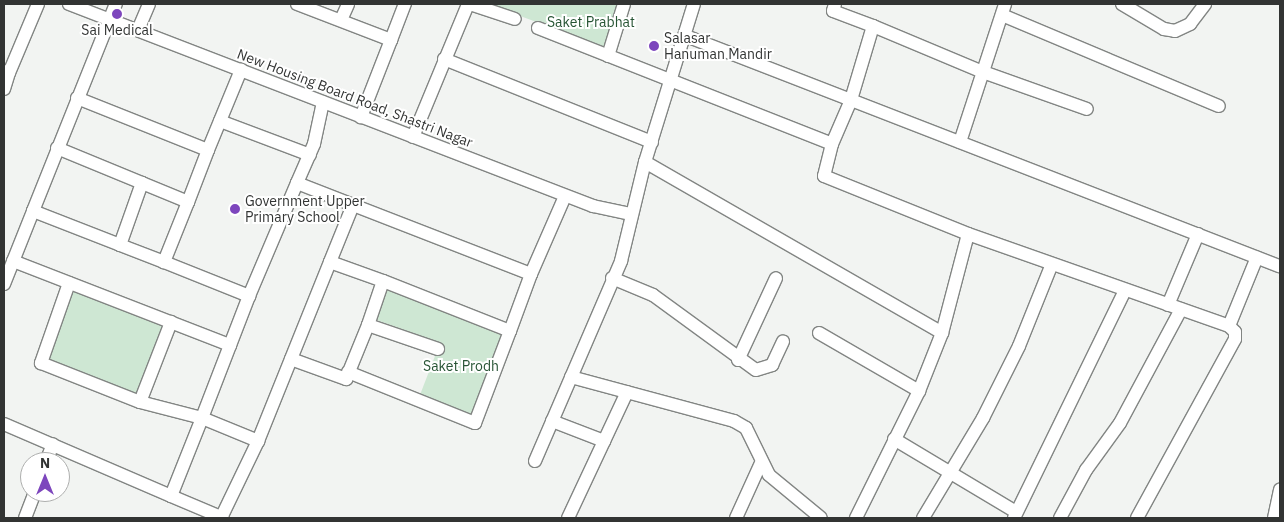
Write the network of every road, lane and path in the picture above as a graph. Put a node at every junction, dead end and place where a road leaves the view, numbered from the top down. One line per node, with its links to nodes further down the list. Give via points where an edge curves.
1 (38, 4): 26 (street)
2 (69, 4): 16 (street, New Housing Board Road, Shastri Nagar)
3 (116, 4): 16 (street)
4 (149, 4): 20 (street)
5 (297, 4): 17 (street)
6 (348, 4): 17 (street)
7 (405, 4): 22 (street)
8 (469, 4): 15 (street); 24 (street)
9 (624, 4): 23 (street)
10 (694, 4): 21 (street)
11 (835, 4): 18 (street, via 833,11)
12 (1122, 4): 13 (street, via 1164,29 1175,31 1190,24)
13 (1205, 4)
14 (1004, 9): 27 (street); 33 (street)
15 (515, 19)
16 (110, 20): 20 (street, New Housing Board Road, Shastri Nagar); 30 (street)
17 (341, 20): 22 (street)
18 (873, 26): 27 (street); 31 (street)
19 (538, 28): 23 (street)
20 (138, 30): 25 (street, New Housing Board Road, Shastri Nagar)
21 (686, 36): 28 (street); 31 (street)
22 (390, 40): 35 (street)
23 (608, 56): 28 (street)
24 (444, 59): 37 (street); 38 (street)
25 (242, 70): 32 (street, New Housing Board Road, Shastri Nagar); 36 (street)
26 (6, 72): 29 (street)
27 (983, 72): 34 (street); 39 (street)
28 (671, 81): 38 (street); 40 (street)
29 (4, 88)
30 (77, 98): 41 (street); 42 (street)
31 (851, 100): 39 (street); 40 (street)
32 (323, 102): 35 (street, New Housing Board Road, Shastri Nagar); 43 (street)
33 (1218, 106)
34 (1087, 109)
35 (361, 117): 37 (street, New Housing Board Road, Shastri Nagar)
36 (220, 121): 42 (street); 43 (street)
37 (413, 137): 47 (street, New Housing Board Road, Shastri Nagar)
38 (652, 142): 44 (street)
39 (960, 142): 53 (street)
40 (832, 144): 52 (street, via 824,176)
41 (57, 148): 45 (street); 50 (street)
42 (208, 150): 48 (street)
43 (310, 155): 46 (street)
44 (645, 162): 51 (street); 76 (street)
45 (142, 183): 48 (street); 54 (street)
46 (297, 183): 49 (street); 68 (street)
47 (565, 196): 51 (street, New Housing Board Road, Shastri Nagar); 61 (street)
48 (188, 202): 57 (street)
49 (353, 205): 58 (street); 61 (street)
50 (33, 211): 54 (street); 56 (street)
51 (631, 214): 62 (street, via 621,261)
52 (968, 234): 59 (street); 76 (street)
53 (1198, 234): 55 (street); 69 (street)
54 (120, 245): 57 (street)
55 (1257, 257): 60 (street); 73 (street)
56 (13, 261): 65 (street); 66 (street)
57 (164, 262): 68 (street)
58 (330, 262): 64 (street); 80 (street)
59 (1052, 264): 67 (street); 97 (street, via 1019,346)
60 (1280, 266)
61 (531, 274): 74 (street)
62 (612, 278): 81 (street, via 653,295); 83 (street)
63 (776, 278): 81 (street)
64 (384, 281): 72 (street); 74 (street)
65 (69, 283): 71 (street); 86 (street, via 41,363)
66 (4, 284)
67 (1125, 290): 69 (street); 102 (street)
68 (249, 296): 78 (street)
69 (1168, 304): 70 (street)
70 (1181, 309): 73 (street); 110 (street, via 1120,423 1086,470)
71 (171, 322): 78 (street); 86 (street)
72 (368, 325): 79 (street); 82 (street)
73 (1229, 326): 111 (street, via 1235,332 1235,339)
74 (510, 331): 82 (street, via 475,423)
75 (819, 333): 84 (street)
76 (942, 333): 84 (street)
77 (783, 341): 81 (street, via 772,365 766,370 756,370)
78 (230, 345): 87 (street)
79 (438, 349)
80 (291, 359): 82 (street, via 346,379); 91 (street)
81 (738, 360)
82 (348, 372)
83 (571, 377): 85 (street); 88 (street)
84 (919, 391): 90 (street)
85 (626, 392): 92 (street); 96 (street, via 734,421 746,428)
86 (140, 402): 87 (street)
87 (202, 418): 91 (street); 99 (street)
88 (552, 421): 92 (street); 95 (street)
89 (4, 424): 93 (street)
90 (894, 439): 97 (street); 108 (street)
91 (258, 441): 104 (street)
92 (604, 441): 105 (street)
93 (53, 444): 94 (street); 99 (street)
94 (50, 452)
95 (535, 461)
96 (761, 463): 106 (street); 107 (street, via 769,475)
97 (951, 472): 102 (street); 109 (street)
98 (1280, 490): 101 (street)
99 (171, 496): 104 (street)
100 (32, 502): 103 (street)
101 (1277, 512)
102 (1015, 515)
103 (28, 517)
104 (222, 518)
105 (568, 518)
106 (736, 518)
107 (821, 518)
108 (856, 518)
109 (923, 518)
110 (1060, 518)
111 (1137, 518)

